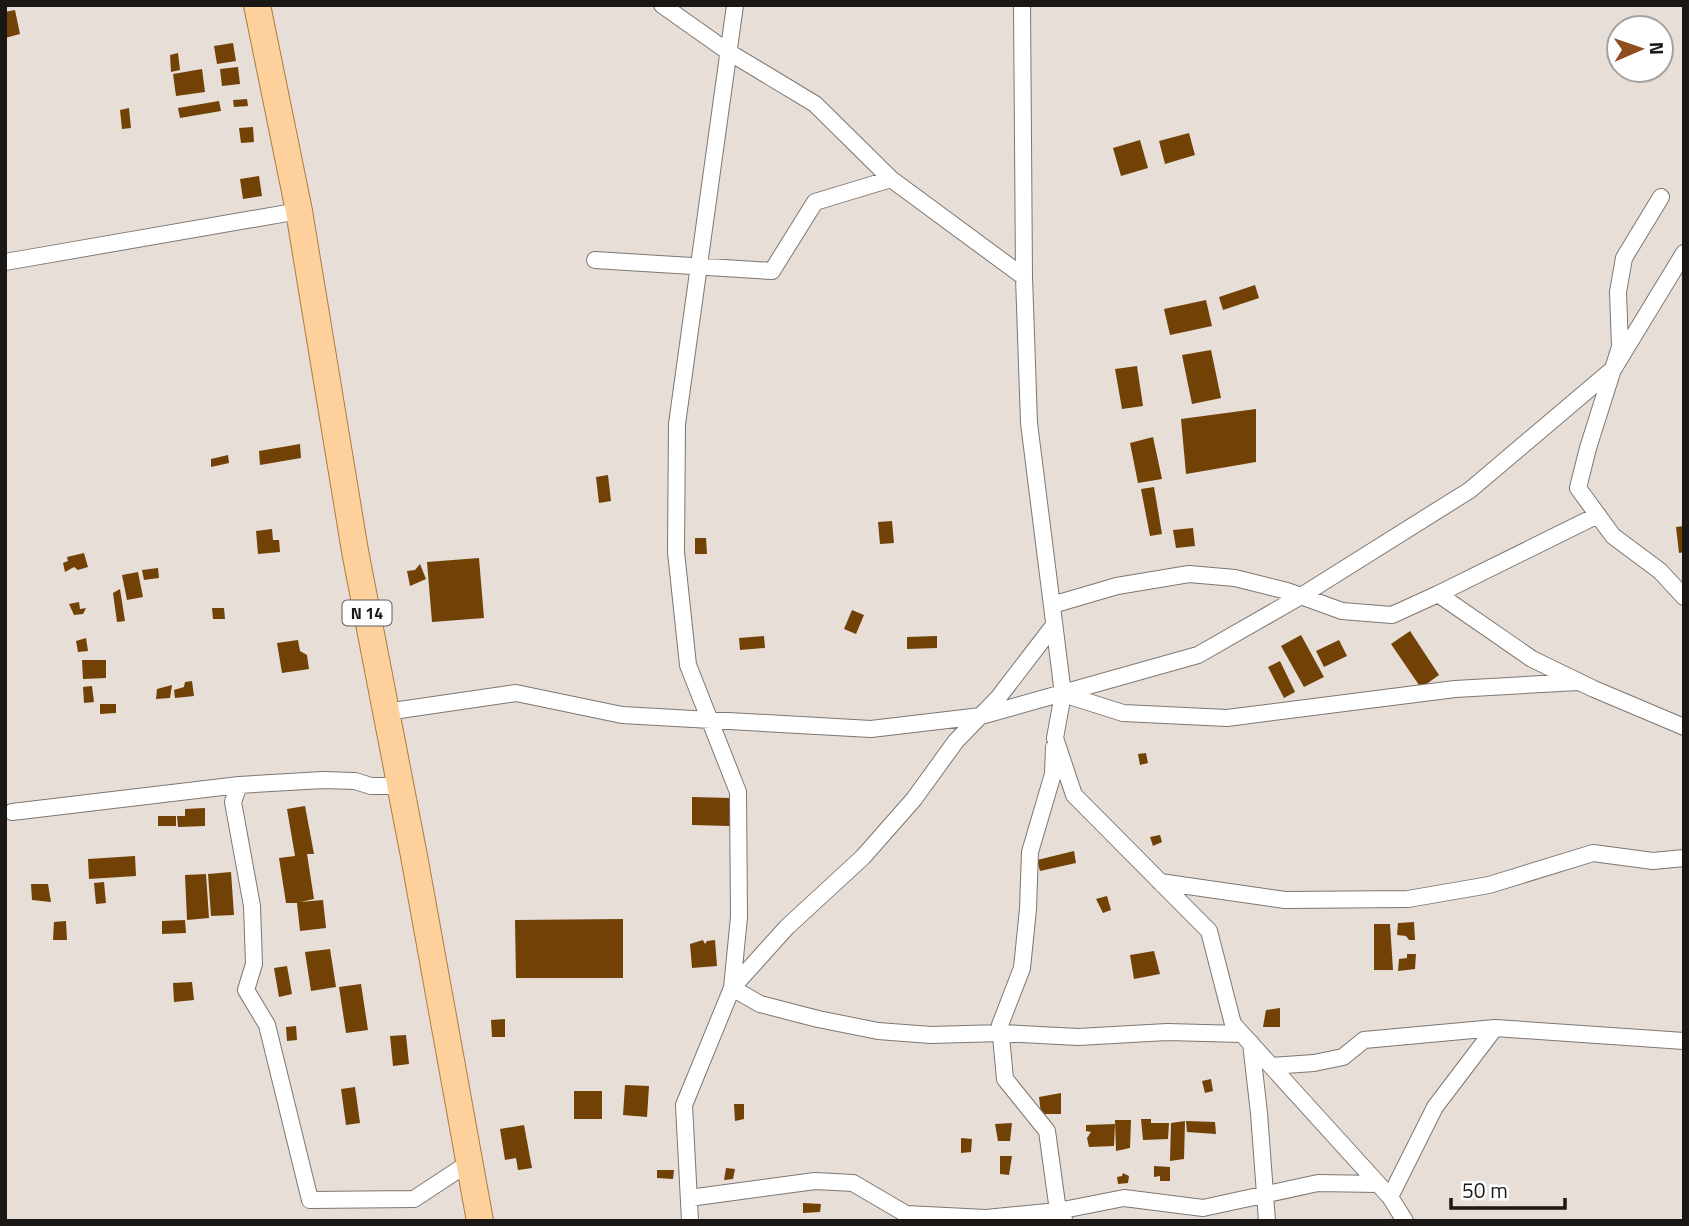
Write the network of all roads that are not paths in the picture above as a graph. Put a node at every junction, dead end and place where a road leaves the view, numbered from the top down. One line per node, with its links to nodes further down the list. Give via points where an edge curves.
1 (257, 5): 8 (main road, N 14)
2 (662, 5): 5 (street)
3 (734, 5): 5 (street)
4 (1022, 5): 13 (street)
5 (727, 51): 6 (street, via 815,104); 12 (street)
6 (891, 179): 12 (street, via 816,202 772,271); 13 (street)
7 (1661, 197): 14 (street, via 1624,258 1618,292 1620,347)
8 (299, 211): 11 (street); 23 (main road, N 14)
9 (1684, 253): 14 (street)
10 (595, 260): 12 (street)
11 (5, 262)
12 (698, 265): 25 (street, via 677,424 676,552 688,665)
13 (1024, 277): 19 (street, via 1030,423)
14 (1614, 368): 15 (street, via 1578,488); 17 (street, via 1470,491)
15 (1598, 515): 16 (street); 18 (street, via 1613,536 1660,571)
16 (1438, 594): 17 (street, via 1392,615 1342,611); 21 (street, via 1532,659)
17 (1301, 596): 19 (street, via 1235,578 1189,573 1117,586); 22 (street, via 1198,655)
18 (1684, 597)
19 (1052, 605): 20 (street)
20 (1054, 625): 22 (street); 24 (street)
21 (1580, 682): 22 (street, via 1455,689 1227,718 1123,713); 26 (street)
22 (1063, 694): 24 (street); 27 (street)
23 (386, 712): 25 (street, via 516,693 622,715); 29 (main road, N 14)
24 (981, 716): 25 (street, via 871,729); 33 (street, via 863,857 787,928)
25 (710, 720): 33 (street, via 738,792 739,917)
26 (1684, 727)
27 (1055, 738): 32 (street, via 1074,794); 35 (street, via 1053,774 1030,852 1021,968)
28 (239, 785): 29 (street, via 323,780); 30 (street); 39 (street, via 233,802 253,929 254,964 246,990 267,1025 310,1200 414,1199)
29 (399, 786): 39 (main road, N 14)
30 (12, 812)
31 (1684, 858): 32 (street, via 1653,861 1593,853 1489,885 1408,899 1285,900)
32 (1160, 882): 36 (street, via 1209,931 1233,1024)
33 (732, 988): 35 (street, via 760,1004 878,1031); 43 (street, via 684,1105)
34 (1495, 1028): 37 (street); 38 (street, via 1364,1040 1343,1057); 42 (street, via 1435,1107)
35 (1001, 1033): 36 (street, via 1078,1037 1167,1032); 45 (street, via 1005,1079 1047,1131)
36 (1247, 1038): 38 (street); 41 (street)
37 (1684, 1041)
38 (1271, 1066): 40 (street)
39 (470, 1162): 46 (main road, N 14)
40 (1378, 1184): 41 (street, via 1318,1183); 42 (street)
41 (1265, 1193): 44 (street); 48 (street)
42 (1390, 1197): 49 (street)
43 (689, 1198): 45 (street, via 815,1181 853,1183 906,1214); 47 (street)
44 (1201, 1214): 45 (street, via 1124,1198)
45 (1062, 1216)
46 (480, 1221)
47 (690, 1221)
48 (1267, 1221)
49 (1405, 1221)

